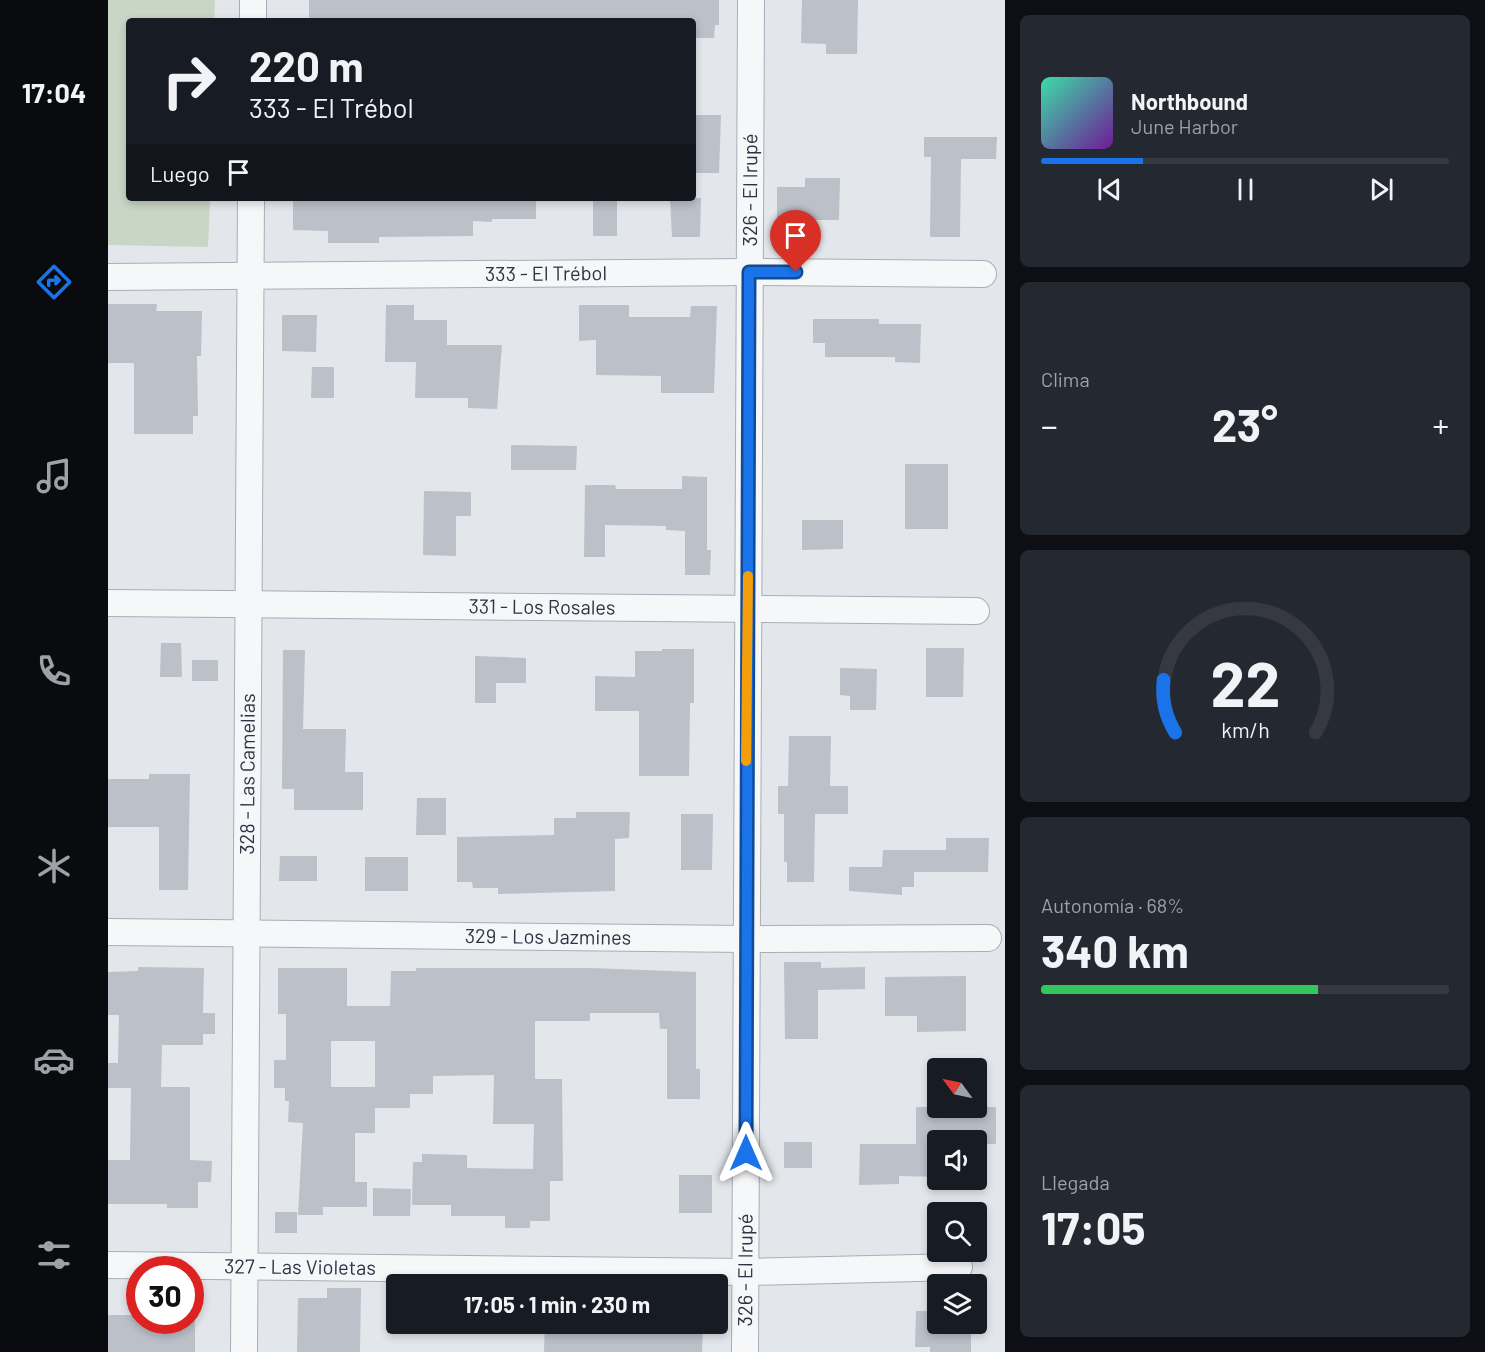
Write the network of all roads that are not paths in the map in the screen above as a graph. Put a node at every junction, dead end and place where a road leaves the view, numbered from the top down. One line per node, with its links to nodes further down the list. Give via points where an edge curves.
1 (253, 0): 3 (street)
2 (751, 0): 5 (street, 326 - El Irupé)
3 (253, 18)
4 (251, 201): 8 (street, 328 - Las Camelias)
5 (749, 272): 6 (street, 333 - El Trébol); 8 (street, 333 - El Trébol); 11 (street, 326 - El Irupé)
6 (983, 274)
7 (108, 277): 8 (street, 333 - El Trébol)
8 (251, 277): 10 (street, 328 - Las Camelias)
9 (108, 603): 10 (street, 331 - Los Rosales)
10 (249, 603): 11 (street, 331 - Los Rosales); 14 (street, 328 - Las Camelias)
11 (747, 611): 12 (street, 331 - Los Rosales); 16 (street, 326 - El Irupé)
12 (976, 611)
13 (108, 932): 14 (street, 329 - Los Jazmines)
14 (247, 933): 16 (street, 329 - Los Jazmines); 19 (street, 328 - Las Camelias)
15 (988, 938): 16 (street, 329 - Los Jazmines)
16 (746, 939): 20 (street, 326 - El Irupé)
17 (108, 1265): 19 (street, 327 - Las Violetas)
18 (959, 1267): 20 (street, 327 - Las Violetas)
19 (245, 1269): 20 (street, 327 - Las Violetas); 21 (street, 328 - Las Camelias)
20 (746, 1272): 22 (street, 326 - El Irupé)
21 (244, 1352)
22 (744, 1352)

